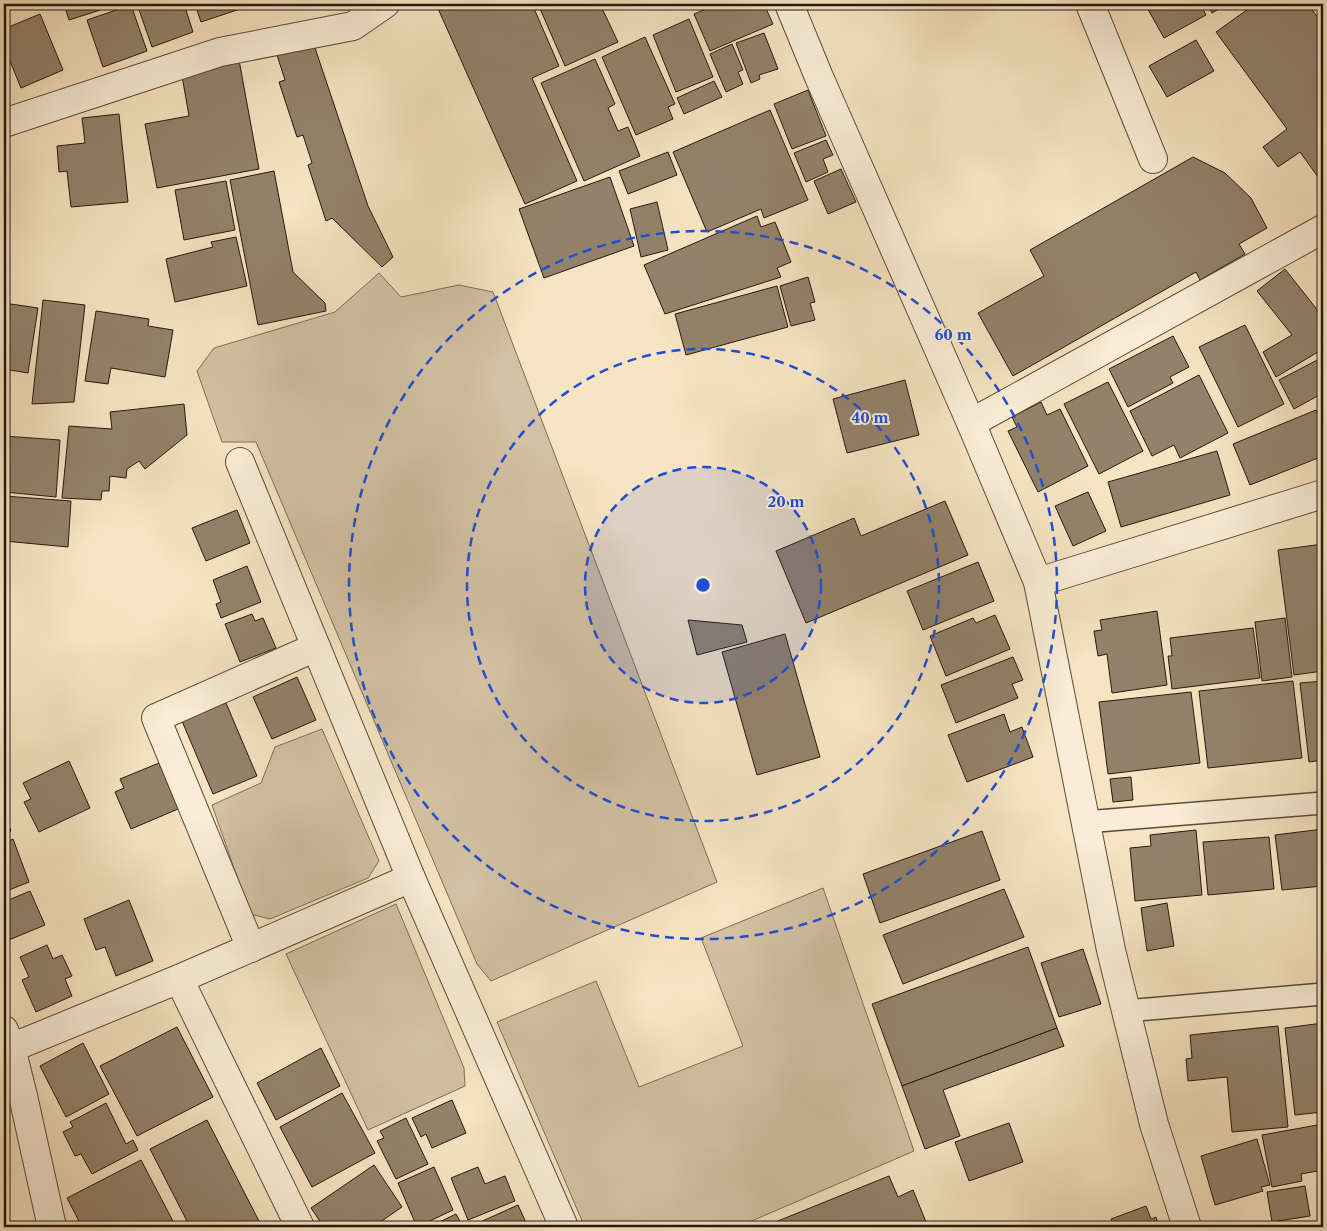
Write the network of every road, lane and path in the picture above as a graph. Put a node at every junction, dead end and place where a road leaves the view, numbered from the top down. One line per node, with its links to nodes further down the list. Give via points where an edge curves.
1 (385, 4): 4 (street, via 353,26 220,52)
2 (789, 4): 7 (street)
3 (1090, 4): 5 (street)
4 (4, 123)
5 (1153, 159)
6 (1323, 229): 7 (street)
7 (971, 423): 10 (street)
8 (240, 462): 11 (street)
9 (1323, 494): 10 (street)
10 (1038, 582): 13 (street)
11 (316, 647): 14 (street); 15 (street, via 156,718)
12 (1323, 803): 13 (lane)
13 (1086, 822): 18 (street)
14 (411, 878): 15 (street); 22 (street)
15 (250, 948): 16 (street)
16 (179, 980): 19 (street); 21 (street)
17 (1323, 994): 18 (lane)
18 (1126, 1011): 23 (street, via 1154,1124)
19 (8, 1039): 20 (street)
20 (52, 1227)
21 (300, 1227)
22 (564, 1227)
23 (1187, 1227)

